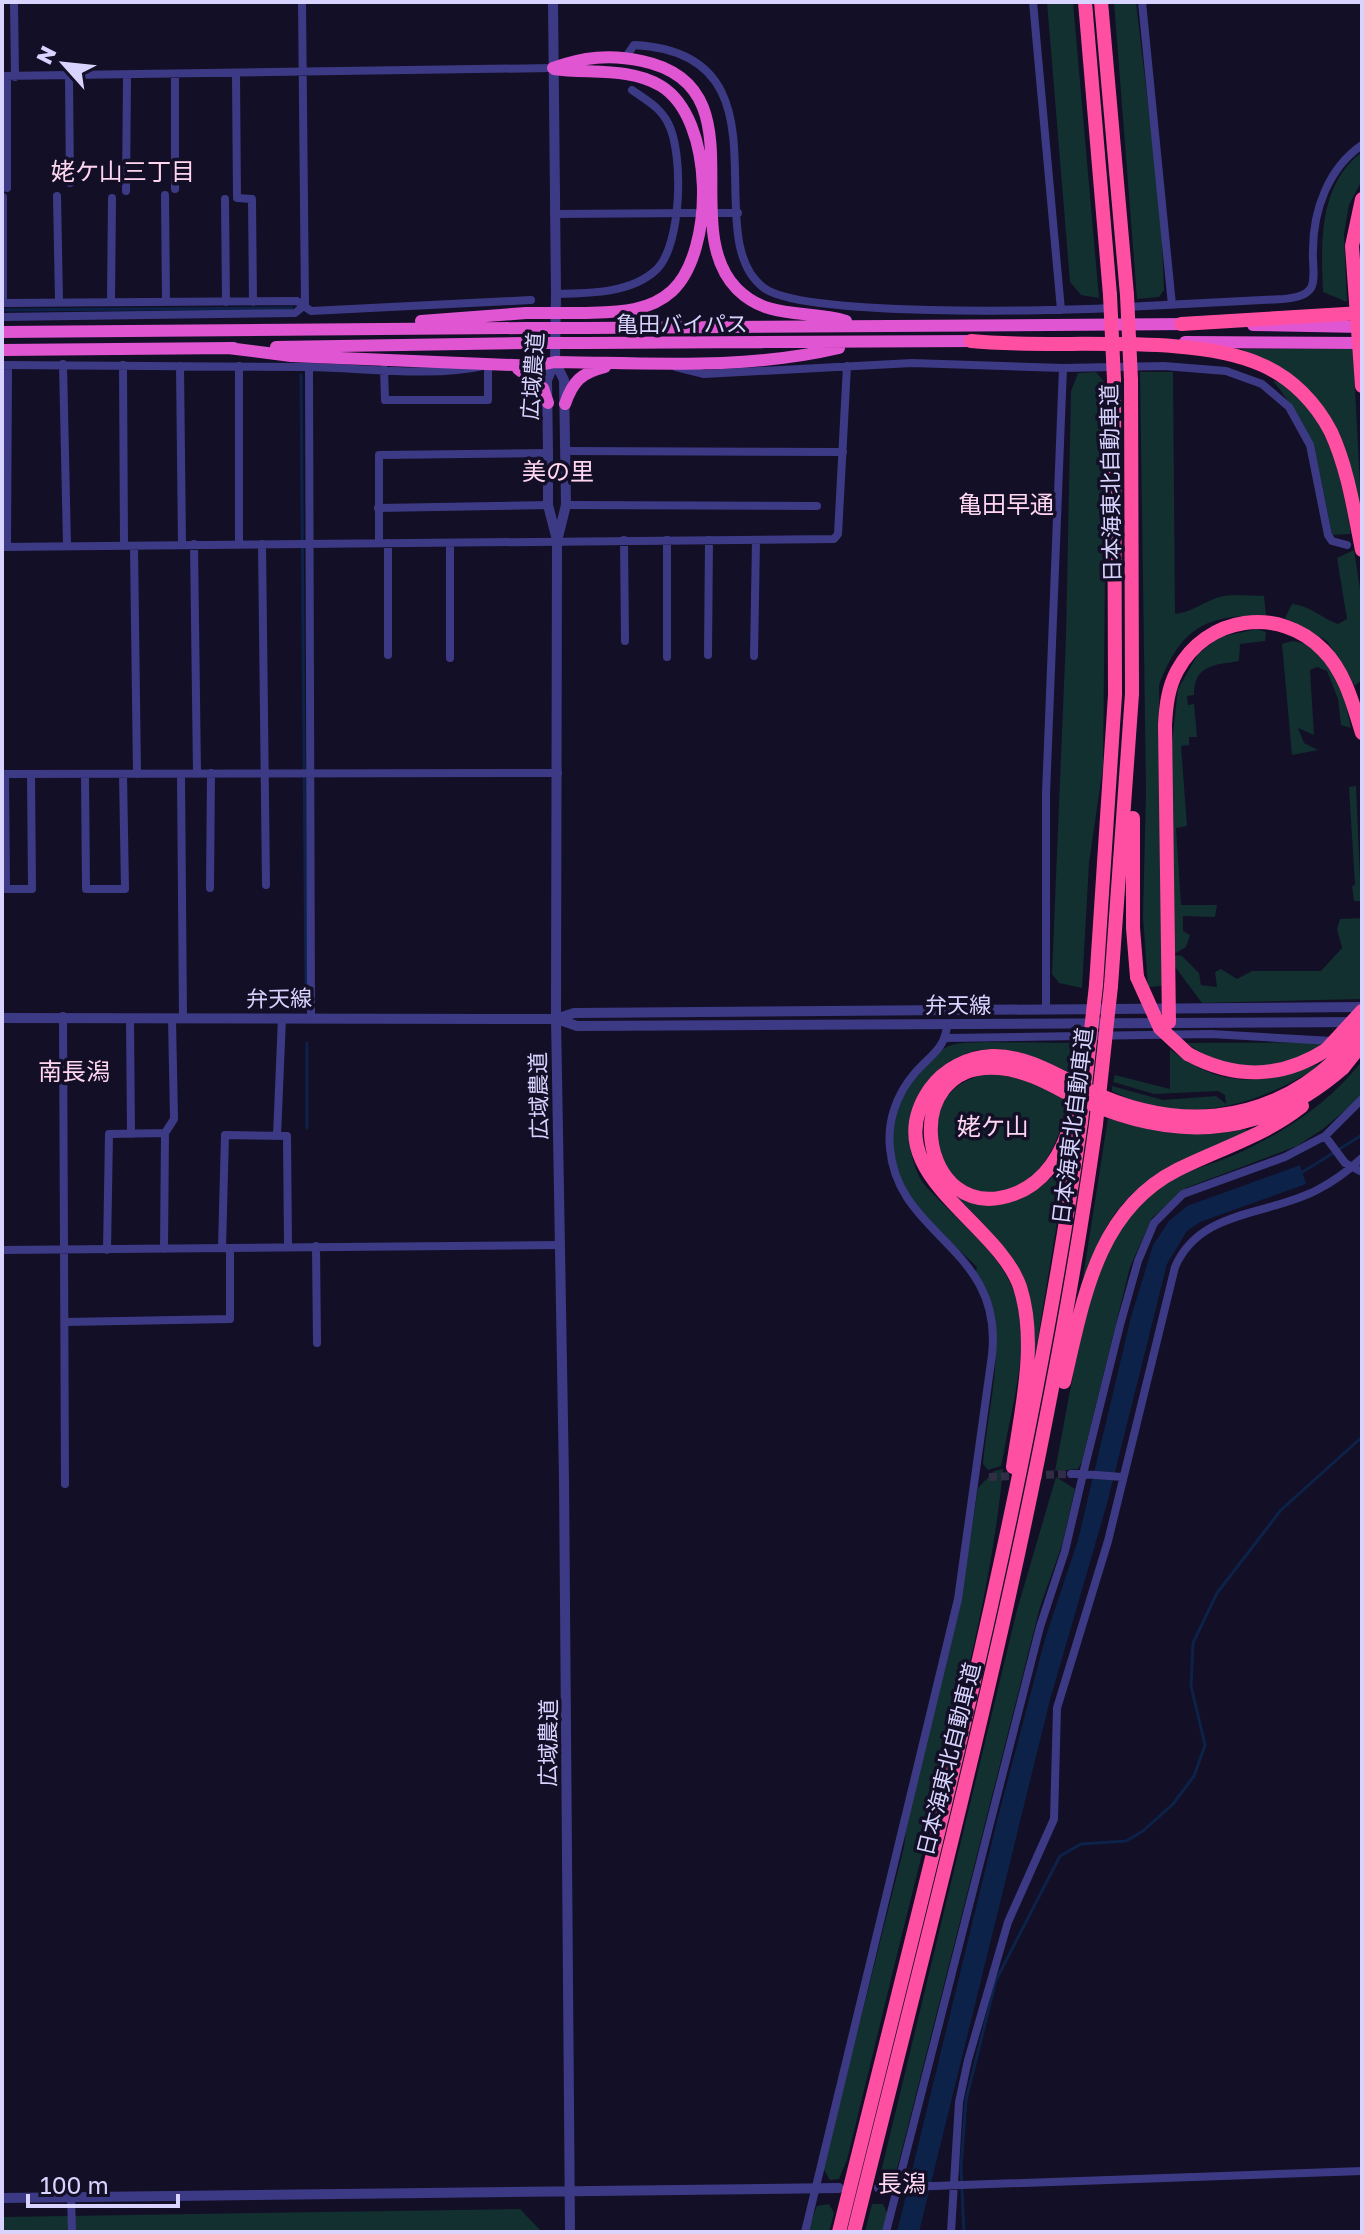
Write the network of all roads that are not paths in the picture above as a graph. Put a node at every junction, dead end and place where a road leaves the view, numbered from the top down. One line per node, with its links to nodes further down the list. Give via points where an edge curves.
1 (14, 2): 14 (street)
2 (302, 2): 10 (street)
3 (553, 2): 9 (street, 広域農道)
4 (1033, 2): 43 (street)
5 (1085, 2): 117 (highway, 日本海東北自動車道, bridge, via 1114,380 1117,596)
6 (1101, 2): 102 (highway, 日本海東北自動車道, bridge, via 1131,380)
7 (1142, 2): 40 (street)
8 (625, 58): 9 (highway, via 581,57); 30 (street, via 634,45 675,51 696,63 721,93 733,129); 46 (highway, via 670,70 702,105 711,141 713,232 735,287 765,309)
9 (553, 68): 10 (street); 31 (street, 広域農道); 41 (highway, bridge, via 644,77 676,97 687,114 701,165 701,228 687,273 670,293 649,305 585,313)
10 (304, 73): 11 (street); 39 (street)
11 (236, 75): 13 (street); 37 (street, via 237,198 252,199)
12 (127, 76): 13 (street); 15 (street); 20 (street)
13 (175, 76): 19 (street)
14 (8, 77): 15 (street); 21 (street)
15 (69, 77): 18 (street)
16 (632, 90): 27 (street, via 658,108 675,140)
17 (1362, 145): 40 (street, via 1342,163 1324,192 1314,228 1313,278 1303,295)
18 (70, 183)
19 (175, 189)
20 (126, 191)
21 (5, 192): 38 (street)
22 (165, 195): 35 (street)
23 (57, 196): 33 (street)
24 (112, 198): 34 (street)
25 (225, 199): 36 (street)
26 (1362, 199): 42 (highway, via 1352,246)
27 (675, 213): 28 (street); 31 (street); 32 (street, via 673,238 657,269 598,293)
28 (694, 213)
29 (719, 213): 30 (street)
30 (738, 213): 43 (street, via 744,262 765,288 782,296 849,306)
31 (554, 214): 32 (street, 広域農道)
32 (556, 294): 55 (street, 広域農道)
33 (59, 301): 34 (street); 38 (street)
34 (111, 301): 35 (street)
35 (166, 302): 36 (street)
36 (226, 302): 37 (street)
37 (253, 302): 39 (street)
38 (2, 303)
39 (305, 305): 41 (street, via 311,311 485,302); 44 (street, via 295,313)
40 (1172, 305): 43 (street)
41 (529, 306): 48 (highway)
42 (1359, 307): 45 (highway); 54 (highway, bridge)
43 (1061, 310)
44 (2, 317)
45 (1181, 324): 46 (highway, 亀田バイパス); 47 (highway, 亀田バイパス)
46 (861, 325): 48 (highway, 亀田バイパス, bridge)
47 (1362, 327)
48 (359, 328): 49 (highway, 亀田バイパス)
49 (2, 332)
50 (971, 341): 51 (highway, 亀田バイパス); 54 (highway, 亀田バイパス); 95 (highway, via 1192,349 1238,356 1274,371 1306,397 1331,433)
51 (858, 343): 52 (highway, 亀田バイパス, bridge); 57 (highway, via 800,357)
52 (228, 348): 53 (highway, 亀田バイパス); 61 (highway)
53 (2, 350)
54 (1361, 350): 69 (highway)
55 (555, 362): 56 (highway); 62 (highway); 70 (street, 広域農道, via 547,380); 71 (street, via 564,380)
56 (620, 363): 57 (highway); 71 (highway, via 583,373 570,387)
57 (660, 363): 65 (street, via 704,374)
58 (63, 364): 59 (street); 60 (street); 89 (street)
59 (5, 365): 94 (street)
60 (123, 365): 63 (street); 90 (street)
61 (488, 365): 62 (highway); 68 (street, via 456,372); 68 (street, via 488,400 385,400)
62 (511, 365): 70 (highway, via 543,388)
63 (180, 366): 64 (street); 91 (street)
64 (239, 366): 66 (street); 92 (street)
65 (847, 366): 67 (street); 73 (street)
66 (309, 367): 68 (street); 84 (street)
67 (1063, 368): 93 (street, via 1199,368 1262,384 1289,407 1310,445 1328,535); 118 (street, via 1046,794)
68 (384, 369)
69 (1362, 386)
70 (548, 403): 74 (street, 広域農道)
71 (565, 404): 72 (street)
72 (565, 451): 73 (street); 76 (street)
73 (843, 452): 83 (street, via 834,539)
74 (548, 453): 75 (street, 広域農道); 78 (street, via 379,455)
75 (548, 505): 78 (street); 79 (street, 広域農道)
76 (566, 505): 77 (street); 79 (street)
77 (817, 506)
78 (378, 508): 85 (street)
79 (557, 540): 80 (street); 86 (street); 108 (street, 広域農道)
80 (624, 540): 81 (street); 96 (street)
81 (667, 540): 82 (street); 100 (street)
82 (709, 540): 83 (street); 98 (street)
83 (756, 540): 99 (street)
84 (304, 543): 85 (street); 88 (street); 107 (street)
85 (384, 543): 86 (street); 97 (street)
86 (450, 543): 101 (street)
87 (194, 544): 91 (street); 92 (street); 104 (street)
88 (262, 544): 92 (street); 106 (street)
89 (67, 545): 90 (street); 94 (street)
90 (129, 545): 91 (street); 113 (street)
91 (182, 545)
92 (239, 545)
93 (1347, 545)
94 (4, 547)
95 (1362, 550)
96 (625, 641)
97 (388, 655)
98 (708, 655)
99 (754, 656)
100 (667, 657)
101 (450, 658)
102 (1132, 694): 117 (highway, 日本海東北自動車道); 132 (highway, bridge, via 1137,977 1160,1028 1188,1054 1223,1070 1260,1073)
103 (1362, 733): 120 (highway, via 1332,660 1290,627 1263,621 1234,624 1206,637 1183,660 1170,688 1165,725)
104 (197, 773): 105 (street); 114 (street)
105 (211, 773): 106 (street); 116 (street)
106 (265, 773): 107 (street); 115 (street)
107 (307, 773): 108 (street); 122 (street)
108 (558, 773): 127 (street, 広域農道)
109 (3, 774): 110 (street); 110 (street, via 6,889 32,889)
110 (31, 774): 111 (street)
111 (85, 774): 112 (street); 112 (street, via 86,889 125,889)
112 (123, 774): 113 (street)
113 (137, 774): 114 (street)
114 (181, 774): 126 (street)
115 (266, 885)
116 (210, 888)
117 (1099, 985): 134 (highway); 134 (highway, 日本海東北自動車道, bridge)
118 (1046, 1009): 120 (street, 弁天線); 127 (street, 弁天線, via 574,1013)
119 (1362, 1009): 120 (street, 弁天線); 132 (highway, bridge)
120 (1168, 1015): 128 (street, 弁天線); 129 (street, 弁天線)
121 (63, 1016): 123 (street, 弁天線); 124 (street, 弁天線); 146 (street)
122 (311, 1017): 125 (street, 弁天線); 127 (street, 弁天線)
123 (2, 1018)
124 (130, 1018): 126 (street, 弁天線); 136 (street)
125 (282, 1018): 126 (street, 弁天線); 137 (street)
126 (177, 1019): 135 (street, via 174,1119)
127 (556, 1019): 129 (street, 弁天線, via 577,1026); 142 (street, 広域農道)
128 (1362, 1023): 132 (highway, bridge)
129 (947, 1024): 130 (street)
130 (946, 1038): 131 (street, via 1211,1034); 156 (street, via 900,1096 891,1120 890,1149 902,1189 970,1267 991,1308 994,1340)
131 (1362, 1044): 132 (highway, bridge)
132 (1334, 1059): 134 (highway, via 1319,1088 1288,1107 1198,1129 1134,1121 1028,1075 979,1069 956,1079 939,1098 930,1121 930,1145 949,1180 971,1194 997,1198 1023,1191 1045,1174); 158 (highway, via 1276,1100 1204,1117 1136,1110 1037,1066 999,1056 955,1067 928,1092 917,1127 920,1159 939,1189 998,1248 1025,1306 1027,1353); 159 (highway, via 1307,1102 1268,1129 1159,1180 1114,1225 1087,1292)
133 (1362, 1099): 138 (street)
134 (1083, 1122): 158 (highway, 日本海東北自動車道, via 1043,1364); 159 (highway, 日本海東北自動車道, via 1058,1368)
135 (165, 1133): 136 (street); 147 (street)
136 (131, 1134): 149 (street, via 109,1134)
137 (277, 1136): 144 (street, via 287,1136); 145 (street, via 225,1135)
138 (1327, 1139): 140 (street); 153 (street, via 1183,1194 1154,1223 1120,1325)
139 (1362, 1158): 140 (street)
140 (1349, 1165): 141 (street); 155 (street, via 1316,1191 1209,1227 1181,1255)
141 (1362, 1172)
142 (560, 1245): 143 (street); 166 (street, 広域農道)
143 (316, 1246): 144 (street); 151 (street)
144 (288, 1247): 145 (street)
145 (226, 1248): 147 (street); 150 (street, via 230,1319)
146 (65, 1249): 148 (street); 149 (street); 150 (street)
147 (164, 1249): 149 (street)
148 (2, 1250)
149 (107, 1250)
150 (66, 1322): 157 (street)
151 (317, 1343)
152 (1071, 1474): 153 (street)
153 (1086, 1474): 155 (street); 162 (street, via 1040,1627)
154 (989, 1477): 156 (street)
155 (1122, 1477): 161 (street, via 1057,1708 1054,1819 1008,1922 968,2060 959,2102)
156 (977, 1478): 165 (street, via 958,1599)
157 (65, 1484)
158 (996, 1586): 172 (highway, 日本海東北自動車道)
159 (1009, 1597): 173 (highway, 日本海東北自動車道)
160 (1362, 2171): 161 (street)
161 (954, 2184): 162 (street); 175 (street)
162 (898, 2186): 164 (street); 174 (street)
163 (839, 2188): 165 (street)
164 (878, 2188)
165 (816, 2190): 166 (street); 171 (street)
166 (571, 2191): 167 (street); 170 (street, 広域農道)
167 (71, 2196): 168 (street); 169 (street)
168 (2, 2198)
169 (72, 2232)
170 (570, 2232)
171 (805, 2232)
172 (839, 2232)
173 (854, 2232)
174 (886, 2232)
175 (951, 2232)

